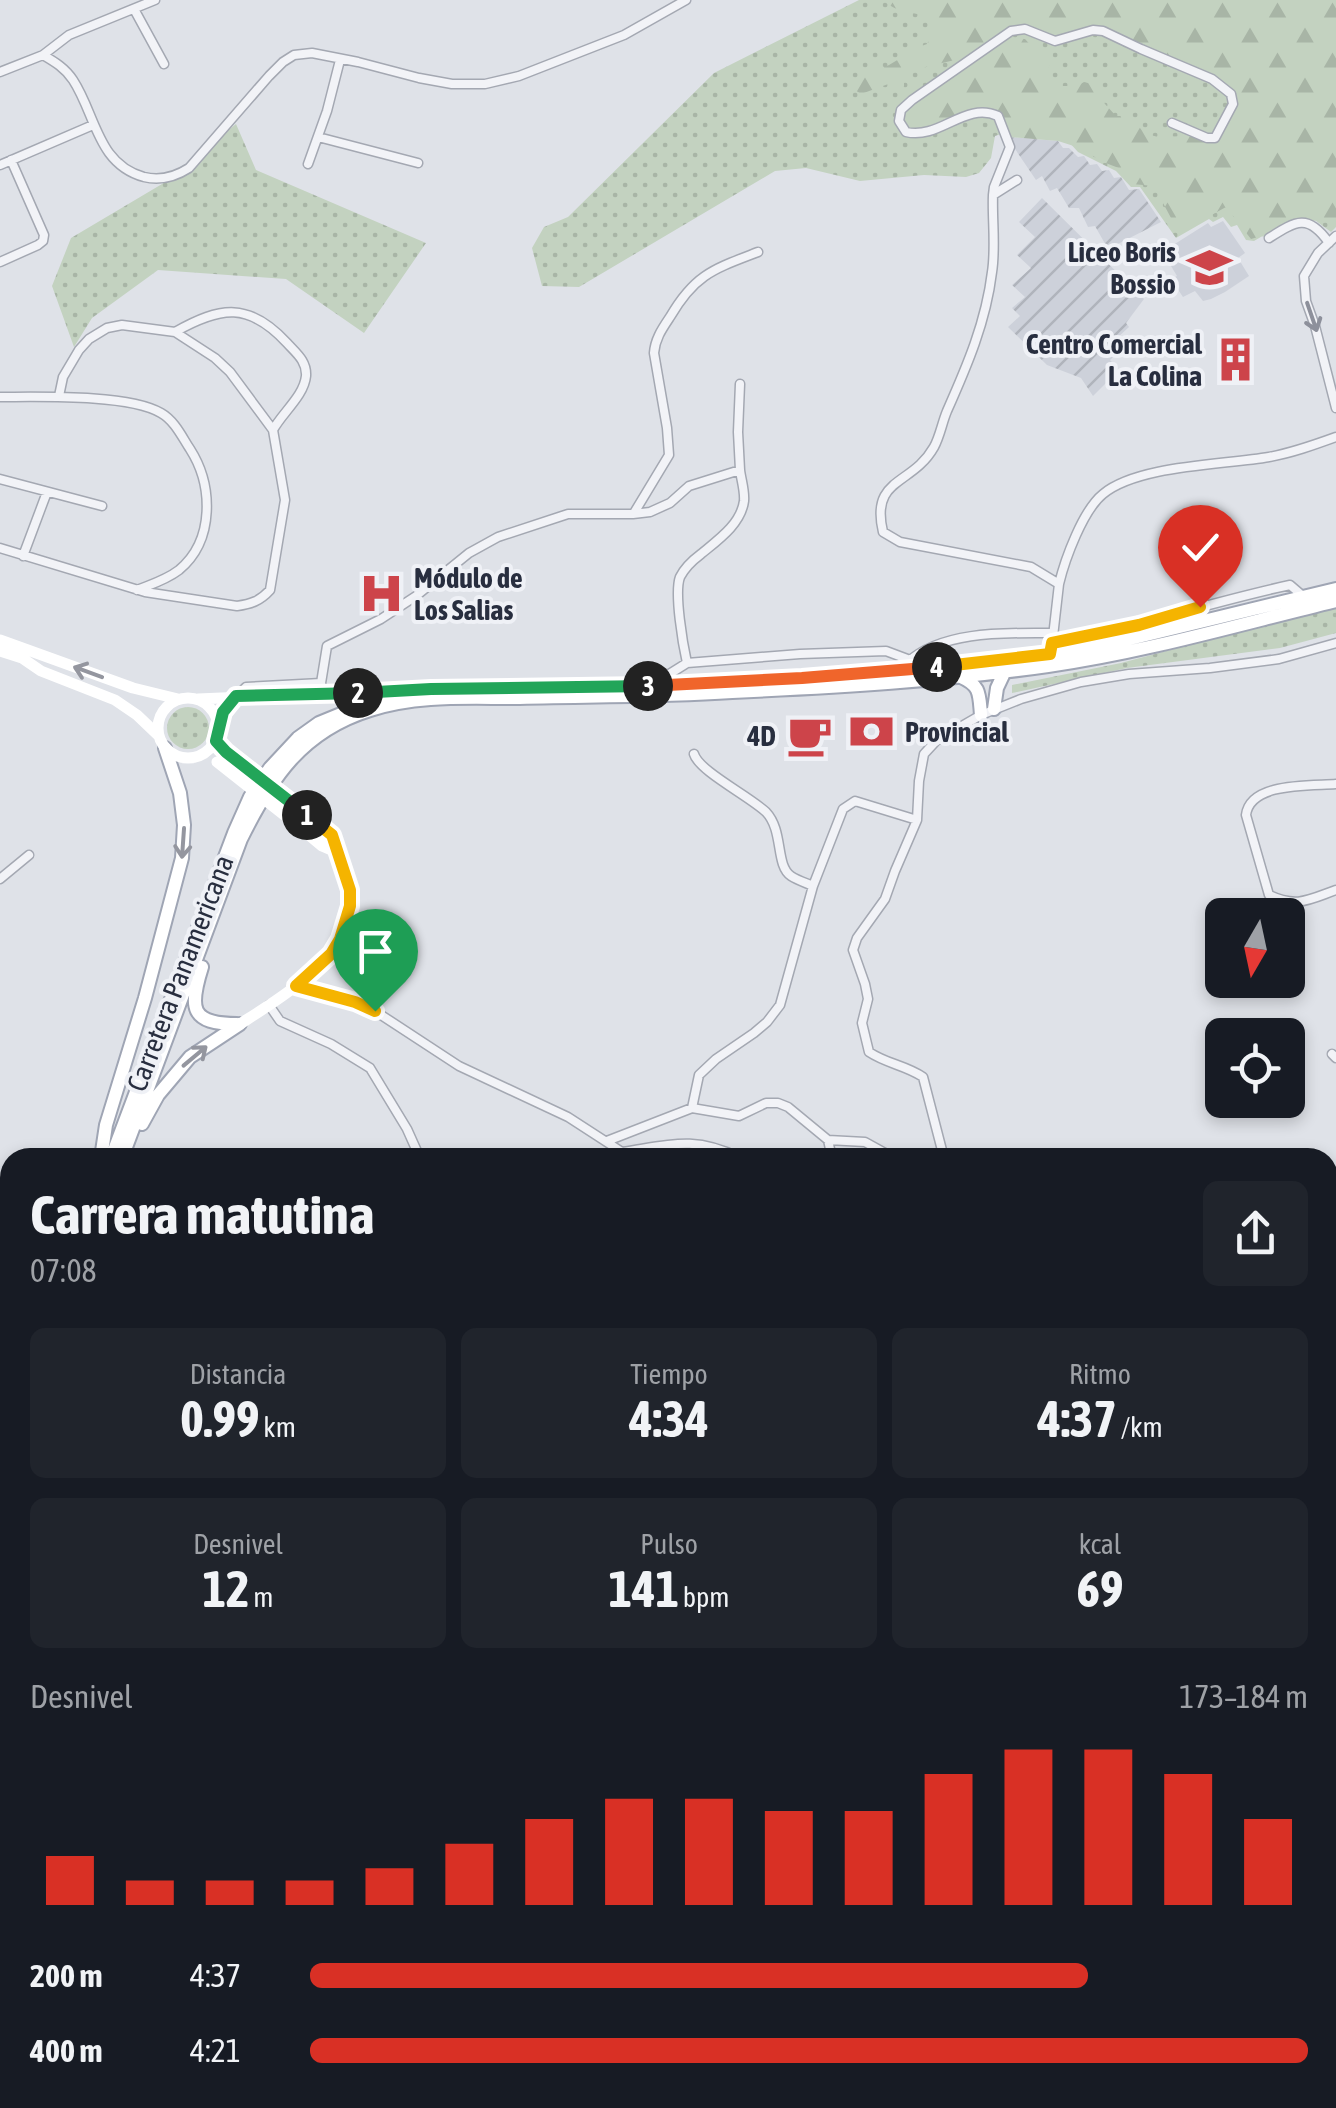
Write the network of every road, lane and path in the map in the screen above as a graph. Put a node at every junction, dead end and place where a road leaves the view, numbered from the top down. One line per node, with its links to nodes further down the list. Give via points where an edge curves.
1 (155, 0): 4 (street)
2 (686, 0): 5 (street)
3 (658, 2): 5 (street)
4 (134, 9): 6 (street, via 69,35); 8 (street)
5 (664, 12): 7 (street, via 624,36 485,84 452,84)
6 (43, 55): 9 (street); 11 (street, via 69,74)
7 (340, 60): 11 (street, via 312,53 283,62 178,175 132,174 112,158); 12 (street)
8 (164, 64)
9 (0, 72)
10 (1172, 123): 18 (street, via 1215,138 1233,104 1231,94 1212,78 1103,31 1055,40 1025,28 1011,30 912,100 899,121 916,134 978,110 998,116 1010,147)
11 (94, 125): 13 (street)
12 (318, 136): 14 (street); 15 (street)
13 (11, 160): 16 (street); 22 (street, via 44,235 43,242)
14 (418, 163)
15 (308, 164)
16 (0, 165)
17 (1016, 180): 18 (street)
18 (993, 195): 37 (street, via 993,268 971,359 934,447 882,498 879,514 883,532 900,542 1032,567)
19 (1269, 238): 20 (street, via 1308,222)
20 (1332, 240): 27 (street, one-way to 27, via 1304,276)
21 (758, 252): 34 (street, via 712,270 684,292 655,341 669,454)
22 (0, 262)
23 (175, 332): 25 (street, via 107,328 78,350); 28 (street, via 230,372); 28 (street, via 232,311 272,328 306,370 302,389)
24 (740, 384): 30 (street)
25 (59, 396): 26 (street); 38 (street, via 123,402 162,414 200,465 208,510 194,554 177,572)
26 (0, 397)
27 (1336, 408)
28 (273, 430): 38 (street, via 286,500 270,590 237,606)
29 (1336, 437): 37 (street, via 1273,457 1132,478 1102,494 1085,518)
30 (740, 470): 34 (street); 46 (street, via 744,499 738,517 681,574)
31 (0, 479): 32 (street)
32 (47, 492): 33 (street); 36 (street)
33 (102, 506)
34 (633, 514): 52 (street, via 568,514 468,553 416,596 327,646)
35 (0, 548): 36 (street)
36 (23, 556): 38 (street)
37 (1059, 584): 43 (street)
38 (137, 590)
39 (1336, 590): 43 (main road, Carretera Panamericana, via 1109,644)
40 (1336, 601): 48 (main road, Carretera Panamericana, via 1112,655)
41 (0, 640): 55 (street, one-way to 41)
42 (1336, 642): 57 (street, via 1279,659 1081,682)
43 (1051, 644): 47 (main road, Carretera Panamericana); 47 (street, via 1001,633 936,646)
44 (0, 650): 60 (street, via 115,700)
45 (800, 654): 46 (street); 47 (street, via 886,651); 50 (street)
46 (686, 663): 51 (street)
47 (908, 665): 50 (main road, Carretera Panamericana)
48 (1005, 672): 49 (main road, Carretera Panamericana); 57 (main road)
49 (959, 676): 57 (main road, via 973,682); 71 (main road, Carretera Panamericana, via 694,694 432,699 370,710 322,731 287,761 241,838)
50 (802, 678): 51 (main road, Carretera Panamericana)
51 (652, 686): 53 (main road, Carretera Panamericana)
52 (322, 688): 53 (street); 54 (street)
53 (396, 691): 79 (main road, Carretera Panamericana, via 308,730 250,796)
54 (236, 696): 56 (street); 58 (street)
55 (178, 699): 56 (street); 60 (street, via 159,718)
56 (198, 699): 58 (street)
57 (987, 712): 65 (street, via 924,754)
58 (218, 724): 59 (street)
59 (216, 741): 62 (street); 63 (street)
60 (162, 742): 62 (street, via 175,755); 78 (main road, one-way to 78, via 180,793 182,858)
61 (694, 754): 69 (street, via 698,764 768,814 783,866)
62 (199, 756): 63 (street)
63 (222, 757): 66 (street, bridge); 66 (street, bridge, via 332,835)
64 (1336, 784): 70 (street, via 1280,788 1252,798 1246,815 1269,895 1302,902)
65 (917, 820): 69 (street, via 855,801 843,809); 88 (street, via 886,899 853,950 868,998 862,1023 870,1052 923,1076)
66 (336, 852): 72 (street, via 350,890 346,924 331,954)
67 (29, 854): 68 (street)
68 (0, 879)
69 (813, 886): 75 (street, via 780,1005 698,1075)
70 (1336, 890)
71 (206, 932): 74 (main road, via 195,1006 214,1024); 80 (main road, Carretera Panamericana)
72 (296, 986): 73 (street); 77 (street, via 375,1011 459,1066)
73 (268, 1005): 74 (street); 82 (street, via 280,1021 370,1068)
74 (240, 1024): 81 (main road, one-way to 74, via 158,1095 190,1057)
75 (692, 1108): 76 (street, via 739,1116 778,1103); 77 (street)
76 (828, 1140): 86 (street); 87 (street)
77 (607, 1141): 83 (street)
78 (103, 1148)
79 (115, 1148)
80 (127, 1148)
81 (129, 1148)
82 (416, 1148)
83 (617, 1148)
84 (646, 1148): 85 (street)
85 (712, 1148)
86 (830, 1148)
87 (876, 1148)
88 (941, 1148)

